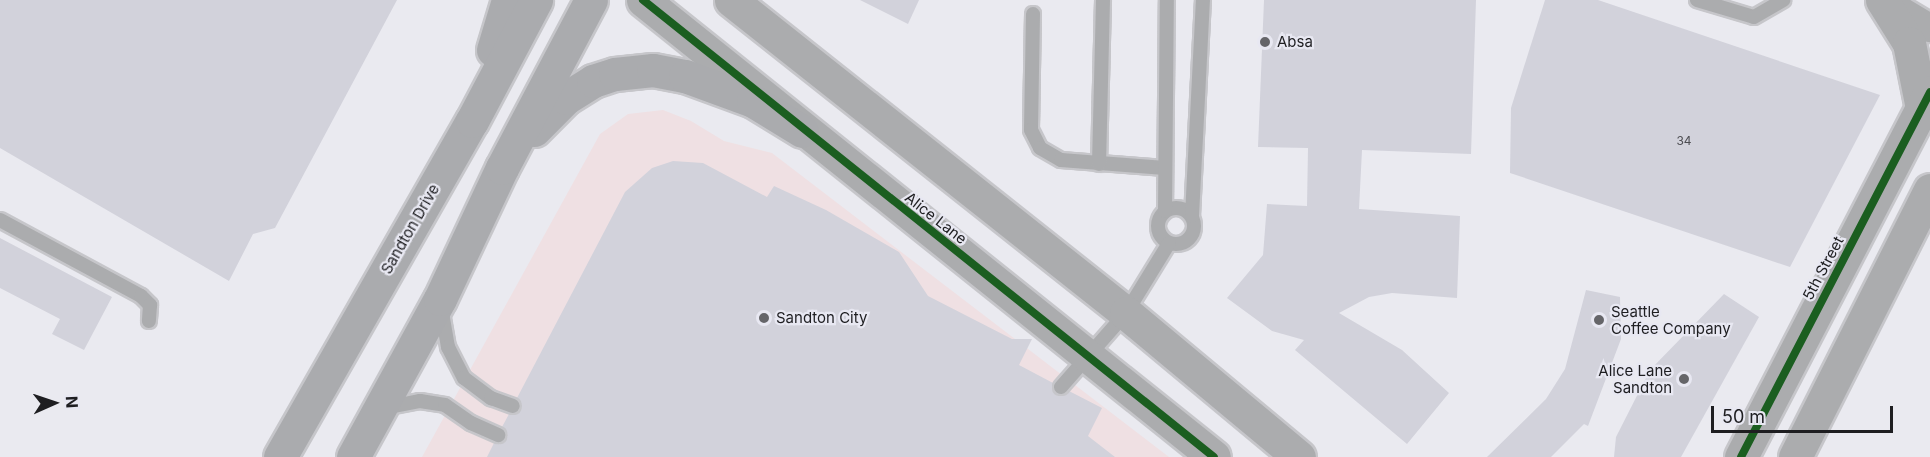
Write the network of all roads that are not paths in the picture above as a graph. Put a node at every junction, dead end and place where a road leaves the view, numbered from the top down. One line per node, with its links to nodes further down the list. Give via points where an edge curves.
1 (508, 0): 15 (main road)
2 (536, 0): 15 (main road, Sandton Drive)
3 (591, 0): 18 (main road)
4 (643, 0): 16 (street, Alice Lane)
5 (731, 0): 26 (street)
6 (1103, 0): 17 (lane)
7 (1167, 0): 19 (lane)
8 (1203, 0): 22 (lane)
9 (1697, 0): 10 (lane, via 1754,17)
10 (1783, 0)
11 (1882, 0): 13 (street); 14 (street, via 1909,43)
12 (1033, 14): 17 (lane, via 1031,130 1040,148 1061,160)
13 (1930, 28)
14 (1926, 100): 37 (street, 5th Street)
15 (472, 121): 33 (main road, Sandton Drive)
16 (802, 131): 18 (main road, via 753,101 685,75 653,70 615,74 593,81 566,98); 28 (street, Alice Lane)
17 (1106, 165): 19 (lane)
18 (502, 168): 25 (main road)
19 (1165, 168): 21 (lane)
20 (1930, 190): 38 (street)
21 (1165, 212): 22 (lane, via 1176,208); 24 (lane, via 1158,228)
22 (1192, 216): 24 (lane, via 1194,228 1190,238 1180,244)
23 (0, 220): 27 (lane, via 141,296 150,305)
24 (1169, 243): 26 (lane)
25 (440, 299): 30 (lane, via 448,347 464,378 491,398); 31 (main road)
26 (1126, 313): 28 (lane); 36 (street)
27 (149, 321)
28 (1090, 355): 29 (lane); 35 (street, Alice Lane)
29 (1061, 387)
30 (513, 406)
31 (379, 409): 32 (lane, via 420,401 445,405); 34 (main road)
32 (498, 435)
33 (280, 457)
34 (353, 457)
35 (1214, 457)
36 (1299, 457)
37 (1741, 457)
38 (1795, 457)

